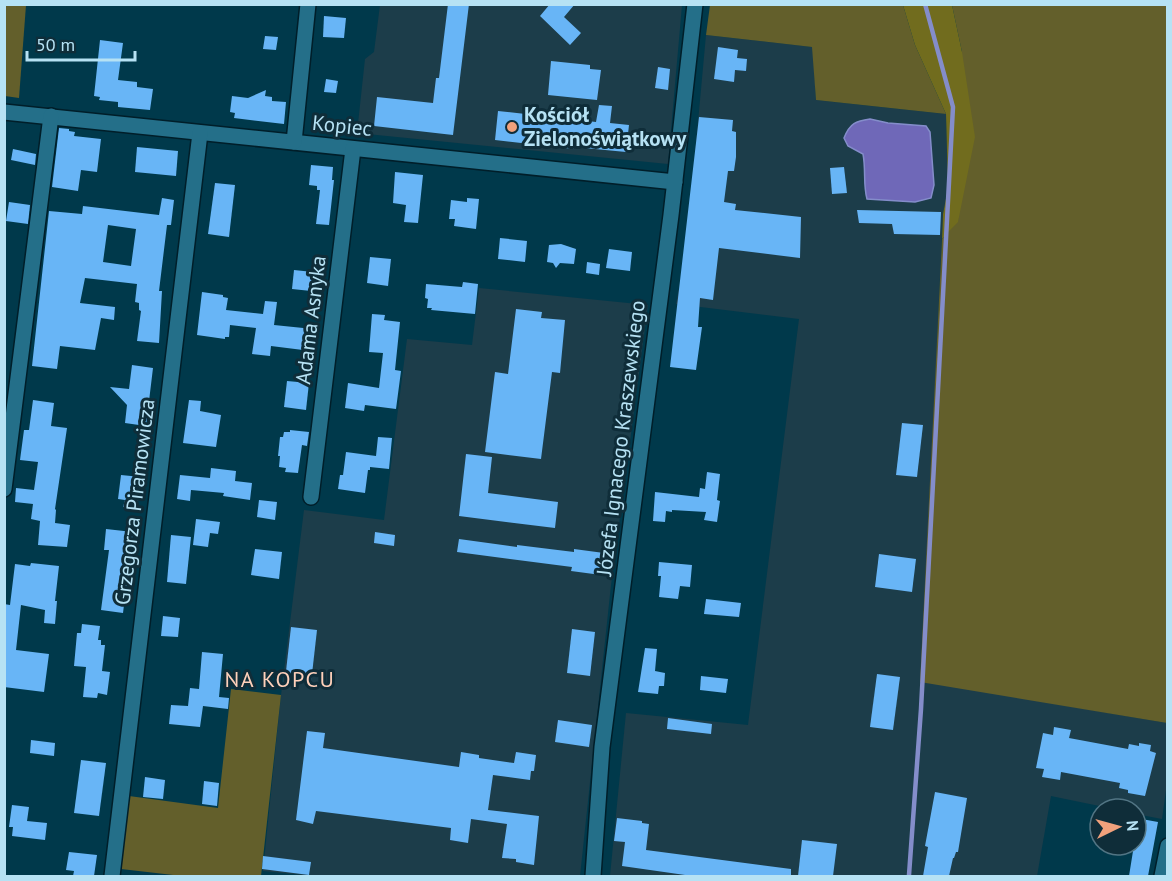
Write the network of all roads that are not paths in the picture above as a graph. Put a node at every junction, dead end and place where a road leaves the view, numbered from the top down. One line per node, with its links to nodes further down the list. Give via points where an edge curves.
1 (308, 4): 6 (street)
2 (695, 4): 8 (street, Józefa Ignacego Kraszewskiego)
3 (4, 112): 4 (street, Kopiec)
4 (51, 116): 5 (street, Kopiec); 9 (street)
5 (201, 133): 6 (street, Kopiec); 12 (street, Grzegorza Piramowicza)
6 (294, 142): 7 (street, Kopiec)
7 (353, 149): 8 (street, Kopiec); 10 (street, Adama Asnyka)
8 (675, 182): 13 (street, Józefa Ignacego Kraszewskiego, via 602,747)
9 (4, 489)
10 (311, 497)
11 (1167, 846): 14 (street)
12 (112, 876)
13 (593, 876)
14 (1162, 876)

